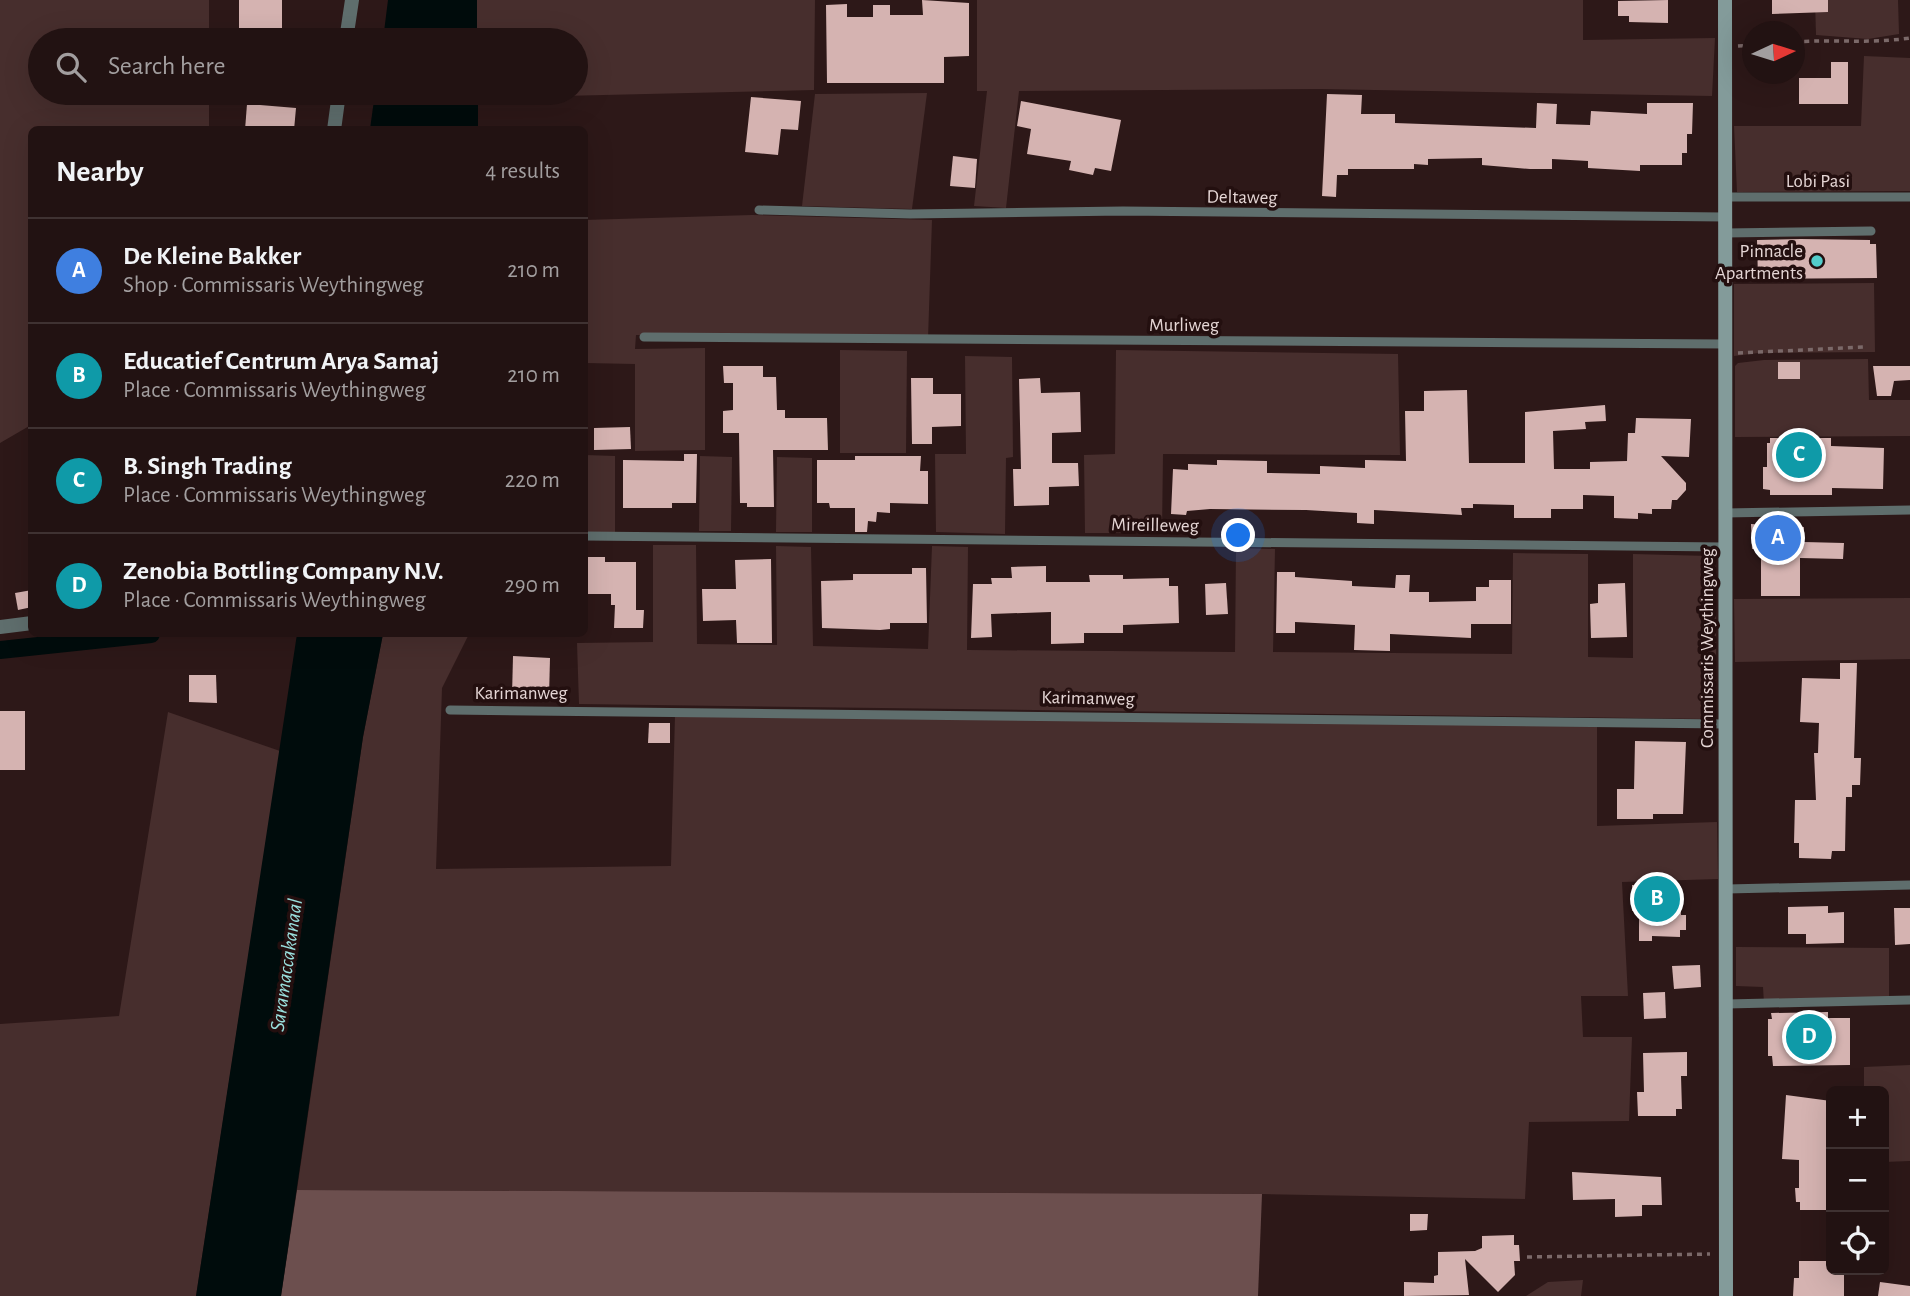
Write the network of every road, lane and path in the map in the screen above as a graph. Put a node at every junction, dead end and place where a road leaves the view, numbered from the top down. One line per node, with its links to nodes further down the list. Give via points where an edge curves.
1 (352, 0): 3 (street)
2 (1725, 0): 8 (main road, Commissaris Weythingweg)
3 (348, 28)
4 (1910, 38): 5 (path, via 1869,44)
5 (1805, 40)
6 (337, 105): 7 (street)
7 (335, 126)
8 (1725, 197): 9 (lane, Lobi Pasi); 11 (main road, Commissaris Weythingweg)
9 (1910, 197)
10 (759, 210): 11 (lane, Deltaweg)
11 (1725, 217): 13 (main road, Commissaris Weythingweg)
12 (1871, 231): 13 (lane)
13 (1725, 233): 16 (main road, Commissaris Weythingweg)
14 (644, 337): 16 (lane, Murliweg)
15 (1866, 347): 16 (path)
16 (1725, 349): 18 (main road, Commissaris Weythingweg)
17 (1910, 510): 18 (lane)
18 (1725, 513): 20 (main road, Commissaris Weythingweg)
19 (588, 536): 20 (lane, Mireilleweg)
20 (1725, 547): 24 (main road, Commissaris Weythingweg)
21 (28, 623): 22 (street)
22 (0, 626)
23 (450, 710): 24 (lane, Karimanweg)
24 (1726, 724): 26 (main road, Commissaris Weythingweg)
25 (1910, 885): 26 (lane)
26 (1727, 889): 28 (main road, Commissaris Weythingweg)
27 (1910, 1000): 28 (lane)
28 (1727, 1004): 29 (main road, Commissaris Weythingweg)
29 (1726, 1253): 30 (path); 31 (main road, Commissaris Weythingweg)
30 (1527, 1258)
31 (1726, 1296)

